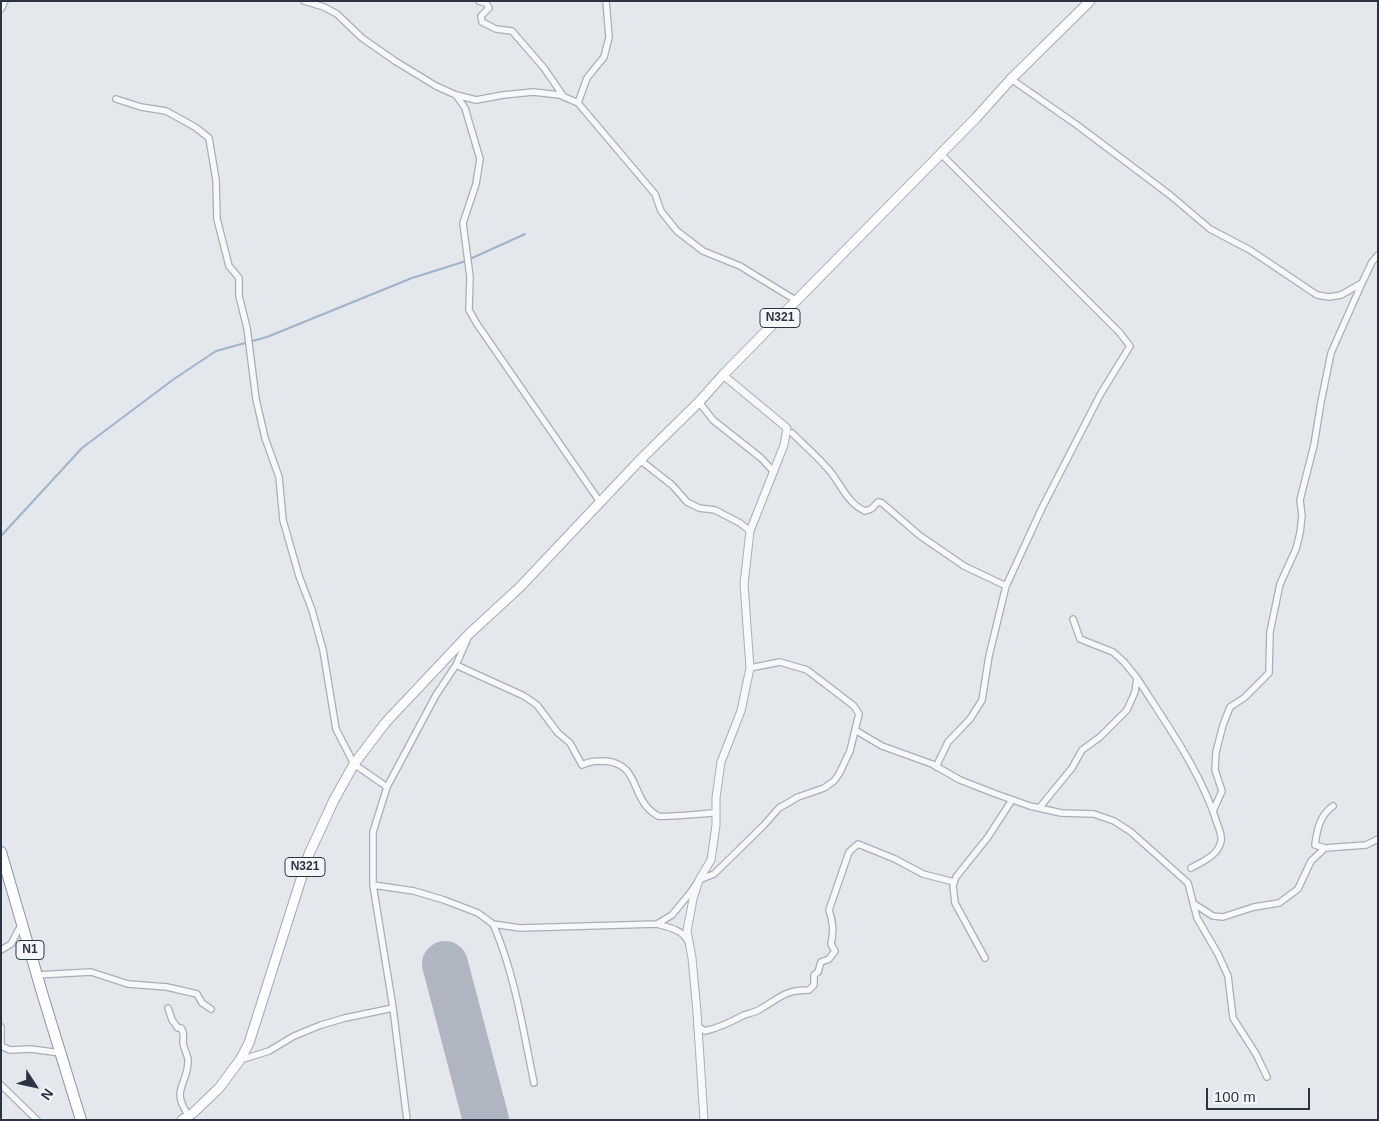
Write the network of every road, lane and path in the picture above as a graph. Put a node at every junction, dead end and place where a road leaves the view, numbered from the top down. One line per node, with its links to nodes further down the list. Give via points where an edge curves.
1 (5, 1): 6 (street)
2 (304, 1): 8 (street, via 337,14 362,38 436,86)
3 (479, 1): 9 (street, via 489,8 481,16 482,22 496,29 512,31 544,68)
4 (606, 1): 11 (street, via 609,37 604,57 587,78)
5 (1090, 1): 7 (main road, N321)
6 (1, 9)
7 (1011, 79): 12 (main road, N321); 14 (street, via 1077,125 1210,228 1250,250 1317,295 1340,295)
8 (456, 95): 9 (street, via 476,100 533,92); 21 (street, via 465,108 480,159 464,224 470,277 469,310)
9 (564, 98): 11 (street)
10 (116, 99): 30 (street, via 166,111 209,138 218,219 229,266 239,278 239,296 247,328 256,399 279,477 283,520 298,576 312,610 336,729)
11 (578, 103): 15 (street, via 655,194 661,211 677,232 703,251 740,266)
12 (940, 153): 15 (main road, N321); 23 (street, via 1130,346 1100,395)
13 (1378, 255): 14 (street)
14 (1362, 283): 36 (street, via 1331,353 1300,500 1300,533 1280,584 1270,632 1268,673 1244,698 1230,706 1216,752 1215,770 1222,791)
15 (797, 301): 16 (main road, N321)
16 (723, 374): 17 (main road, N321); 20 (street, via 787,428)
17 (699, 402): 19 (main road, N321); 20 (street, via 713,420)
18 (792, 434): 23 (street, via 830,470 858,508 865,511 878,502 882,503 964,566)
19 (640, 460): 21 (main road, N321); 22 (street, via 672,484 687,502 715,510)
20 (774, 472): 22 (street)
21 (600, 502): 25 (main road, N321, via 520,587)
22 (750, 531): 27 (street, via 744,584)
23 (1006, 586): 31 (street, via 982,700 974,715 948,742)
24 (1073, 619): 28 (street, via 1080,639 1113,652)
25 (469, 634): 26 (street, N321); 30 (main road, N321, via 391,716)
26 (456, 666): 32 (street, N321, via 436,696); 37 (street, via 537,704 558,733 570,743 582,764 594,760 623,766 642,801 658,816)
27 (750, 668): 29 (street, via 780,662 810,671 854,706 859,714); 37 (street, via 741,711 721,762)
28 (1137, 678): 35 (street, via 1127,710 1082,750 1072,768); 36 (street, via 1188,757)
29 (855, 730): 31 (street, via 882,746); 42 (street, via 850,751 834,781 779,808 714,874)
30 (354, 764): 32 (street); 61 (main road, N321, via 309,854 255,1027)
31 (936, 767): 33 (street)
32 (387, 787): 44 (street, N321, via 372,832)
33 (1012, 800): 35 (street); 43 (street)
34 (1333, 806): 39 (street, via 1324,812 1316,838 1315,845)
35 (1040, 807): 45 (street, via 1062,813 1094,814 1132,832 1188,883)
36 (1213, 811): 41 (street, via 1222,838 1219,849)
37 (716, 813): 42 (street, via 711,860)
38 (1378, 839): 39 (street, via 1366,845)
39 (1325, 848): 45 (street, via 1311,861 1298,889 1279,903 1223,917 1213,916)
40 (1, 852): 46 (highway, N1)
41 (1191, 868)
42 (699, 880): 48 (street, via 672,915); 50 (street, via 687,931)
43 (954, 882): 52 (street, via 956,902); 57 (street, via 923,874 858,844 849,852 829,910 834,932 831,944 835,951 829,959 820,962 814,975 814,985 809,990 782,994 761,1010 720,1028 705,1031)
44 (373, 885): 47 (street, via 414,891 444,900 478,913); 55 (street, N321)
45 (1194, 904): 62 (street, via 1200,924 1225,968 1233,1018)
46 (22, 924): 49 (highway, N1); 51 (street, via 16,938)
47 (493, 924): 48 (street, via 520,928); 63 (street, via 506,958)
48 (657, 924): 50 (street, via 686,936)
49 (27, 939): 51 (street); 53 (highway, N1)
50 (690, 945): 57 (street)
51 (1, 950)
52 (985, 958)
53 (37, 975): 56 (street, via 91,972 128,984 167,987 196,994); 60 (highway, N1)
54 (168, 1008): 65 (street, via 172,1020 184,1032 183,1045 188,1059 179,1090)
55 (393, 1008): 61 (street, via 322,1025 269,1051); 68 (street, N321)
56 (211, 1009)
57 (697, 1026): 69 (street)
58 (1, 1027): 59 (street)
59 (1, 1044): 60 (street, via 10,1050)
60 (60, 1053): 67 (highway, N1)
61 (240, 1060): 65 (main road, N321, via 219,1088)
62 (1267, 1077)
63 (534, 1083)
64 (1, 1085): 66 (street)
65 (186, 1118)
66 (37, 1120)
67 (81, 1120)
68 (407, 1120)
69 (704, 1120)

